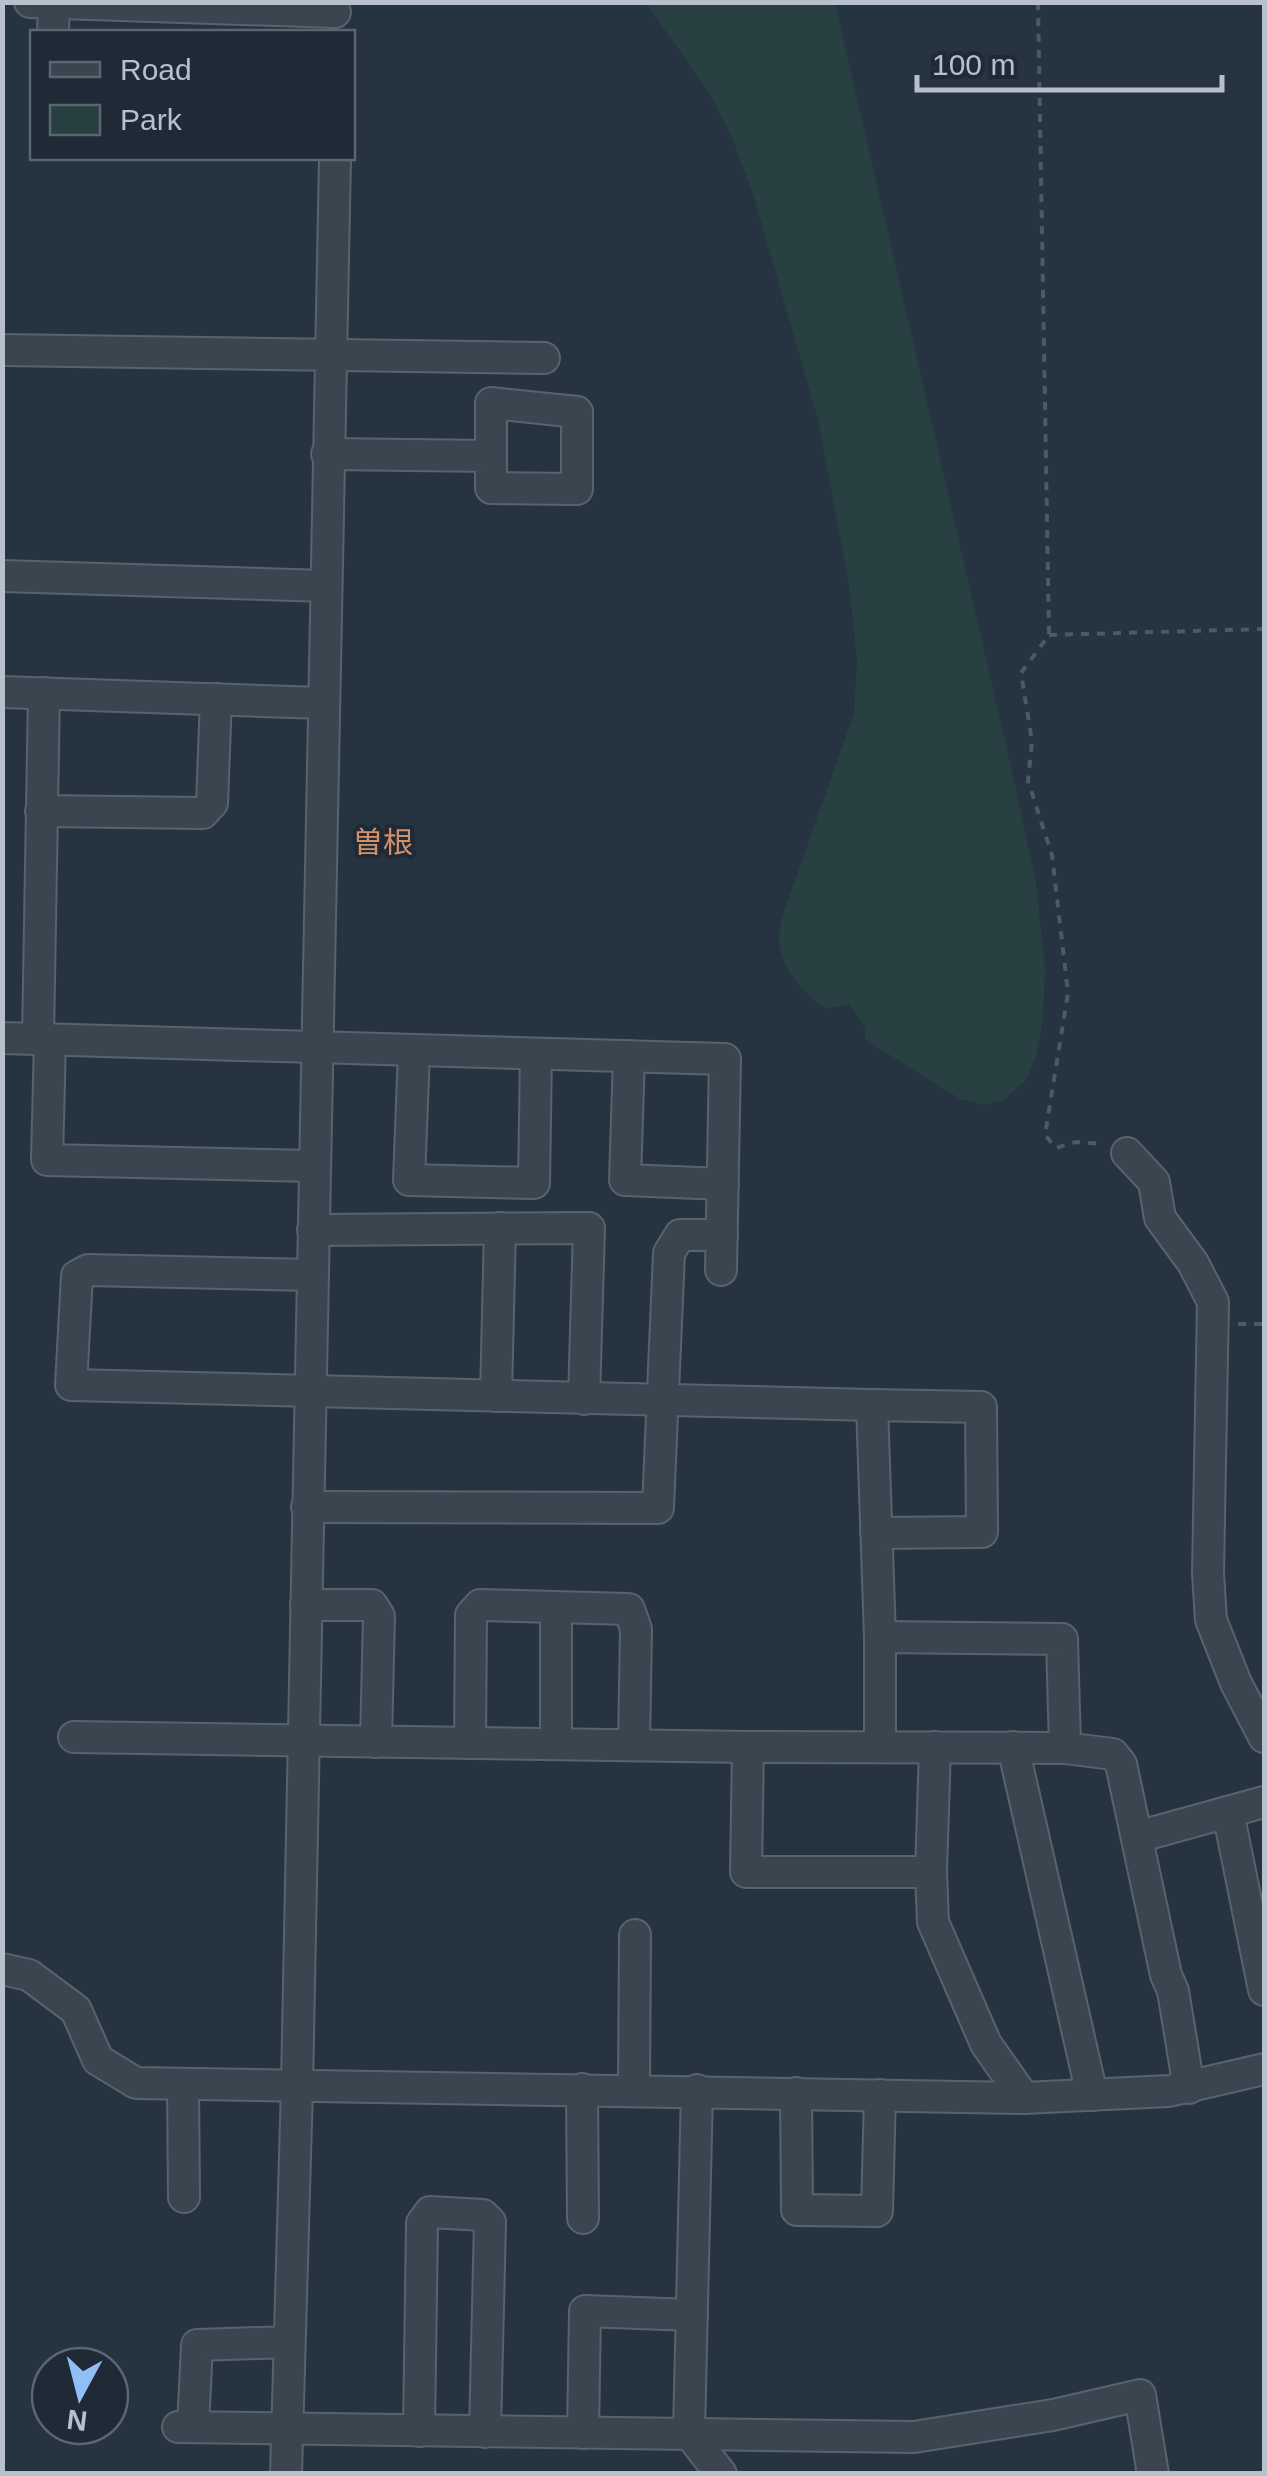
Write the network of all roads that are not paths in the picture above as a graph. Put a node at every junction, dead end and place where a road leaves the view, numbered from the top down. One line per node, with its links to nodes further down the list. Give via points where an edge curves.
1 (30, 2): 2 (street)
2 (54, 3): 3 (street); 4 (street)
3 (335, 16)
4 (53, 30)
5 (335, 160): 7 (street)
6 (2, 350): 7 (street)
7 (329, 356): 8 (street); 9 (street)
8 (544, 358)
9 (328, 454): 10 (street); 12 (street)
10 (491, 456)
11 (2, 576): 12 (street)
12 (325, 586): 16 (street)
13 (2, 692): 14 (street)
14 (44, 694): 15 (street); 17 (street)
15 (216, 699): 16 (street); 17 (street, via 212,804 203,813)
16 (323, 703): 20 (street)
17 (41, 811): 19 (street)
18 (2, 1038): 19 (street)
19 (44, 1039): 20 (street); 25 (street, via 47,1160)
20 (317, 1048): 21 (street); 25 (street)
21 (414, 1051): 22 (street); 22 (street, via 409,1180 534,1183)
22 (536, 1054): 23 (street)
23 (629, 1056): 26 (street, via 625,1180); 26 (street, via 725,1058)
24 (1127, 1153): 43 (street, via 1154,1182 1160,1218 1213,1302 1211,1620)
25 (315, 1166): 28 (street)
26 (722, 1184): 29 (street)
27 (500, 1228): 28 (street); 33 (street); 34 (street, via 588,1228)
28 (313, 1230): 31 (street)
29 (722, 1235): 30 (street); 35 (street, via 680,1235 669,1253)
30 (721, 1270)
31 (312, 1275): 32 (street); 32 (street, via 88,1270 77,1276 71,1385)
32 (310, 1390): 33 (street); 37 (street)
33 (496, 1396): 34 (street)
34 (584, 1399): 35 (street)
35 (663, 1402): 36 (street); 37 (street, via 658,1508)
36 (872, 1405): 38 (street); 38 (street, via 981,1407 982,1532)
37 (307, 1507): 39 (street)
38 (876, 1533): 41 (street)
39 (306, 1606): 44 (street); 45 (street, via 372,1606 379,1616)
40 (556, 1607): 46 (street, via 480,1605 471,1616); 47 (street); 48 (street, via 629,1609 636,1629)
41 (880, 1637): 49 (street); 53 (street, via 1062,1639)
42 (74, 1737): 44 (street)
43 (1264, 1737)
44 (304, 1741): 45 (street); 63 (street)
45 (376, 1742): 46 (street)
46 (470, 1743): 47 (street)
47 (556, 1744): 48 (street)
48 (634, 1746): 50 (street)
49 (880, 1746): 50 (street); 51 (street)
50 (748, 1747): 57 (street, via 746,1872)
51 (935, 1747): 52 (street); 57 (street)
52 (1012, 1748): 53 (street); 70 (street)
53 (1065, 1748): 56 (street, via 1113,1754)
54 (1264, 1802): 55 (street)
55 (1228, 1812): 56 (street); 60 (street)
56 (1137, 1837): 64 (street)
57 (931, 1872): 71 (street, via 933,1922 986,2044)
58 (635, 1935): 66 (street)
59 (2, 1968): 62 (street, via 29,1974 76,2010 98,2060 136,2083)
60 (1264, 1990)
61 (1264, 2069): 64 (street)
62 (183, 2084): 63 (street); 72 (street)
63 (297, 2086): 65 (street); 75 (street)
64 (1188, 2088): 70 (street)
65 (582, 2089): 66 (street); 73 (street)
66 (634, 2090): 67 (street)
67 (697, 2090): 68 (street); 74 (street)
68 (796, 2092): 69 (street); 69 (street, via 797,2210 877,2211)
69 (880, 2095): 71 (street)
70 (1092, 2095): 71 (street)
71 (1024, 2098)
72 (184, 2197)
73 (583, 2218)
74 (692, 2315): 79 (street, via 585,2311); 80 (street)
75 (289, 2342): 76 (street); 76 (street, via 197,2345 186,2427)
76 (286, 2430): 77 (street); 81 (street)
77 (419, 2431): 78 (street); 78 (street, via 422,2223 430,2212 490,2222)
78 (485, 2432): 79 (street)
79 (584, 2433): 80 (street)
80 (689, 2433): 82 (street); 83 (street, via 914,2437 1140,2394)
81 (286, 2474)
82 (721, 2474)
83 (1153, 2474)

